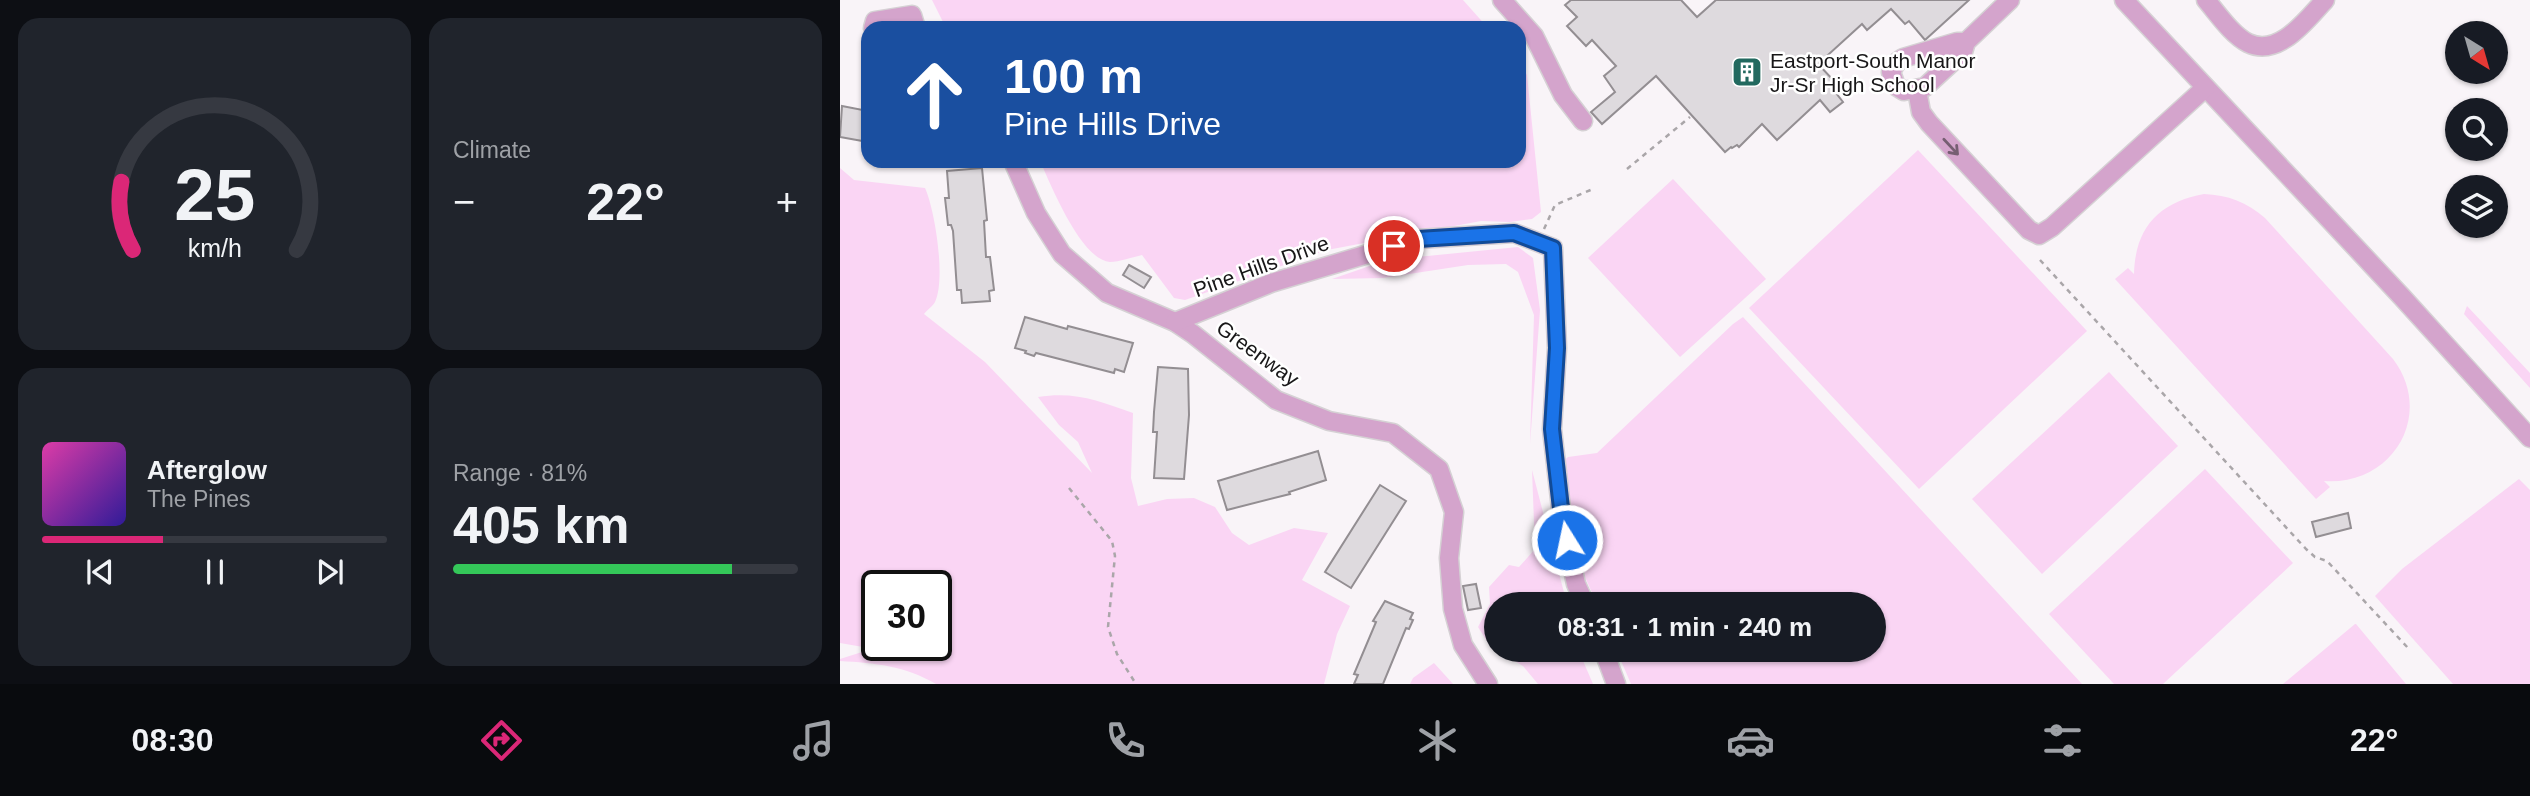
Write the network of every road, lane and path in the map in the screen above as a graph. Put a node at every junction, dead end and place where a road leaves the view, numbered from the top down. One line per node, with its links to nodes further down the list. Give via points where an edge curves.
1 (1502, 0): 8 (street)
2 (2010, 0): 10 (street)
3 (2124, 0): 11 (street)
4 (2206, 0): 5 (street, via 2246,41 2262,46 2283,41)
5 (2325, 0)
6 (912, 14): 7 (street)
7 (875, 21)
8 (1521, 21)
9 (1526, 27): 14 (street, via 1563,95)
10 (1966, 41): 12 (street, via 1963,52); 12 (street, via 1896,63 1891,72 1896,86)
11 (2205, 89): 12 (street, one-way to 11, via 1921,112 1929,123 2032,234 2045,233); 21 (street)
12 (1917, 90)
13 (1690, 117): 16 (path)
14 (1583, 121)
15 (1016, 168): 20 (street, Greenway, via 1036,213 1062,254 1107,293)
16 (1627, 169)
17 (1592, 189): 18 (path, via 1555,205)
18 (1541, 243): 20 (street, Pine Hills Drive, via 1514,233 1418,239 1271,283); 23 (street, via 1553,248 1557,348 1552,429 1562,517)
19 (2040, 260): 24 (path, via 2306,550 2326,561)
20 (1175, 322): 27 (street, Greenway, via 1276,400 1329,421 1393,433 1439,469 1454,512 1449,558 1453,609 1463,645)
21 (2530, 438)
22 (1069, 488): 26 (path, via 1112,541 1115,556 1108,627 1117,654)
23 (1580, 592)
24 (2409, 649)
25 (1608, 662): 28 (street)
26 (1136, 684)
27 (1488, 684)
28 (1616, 684)

